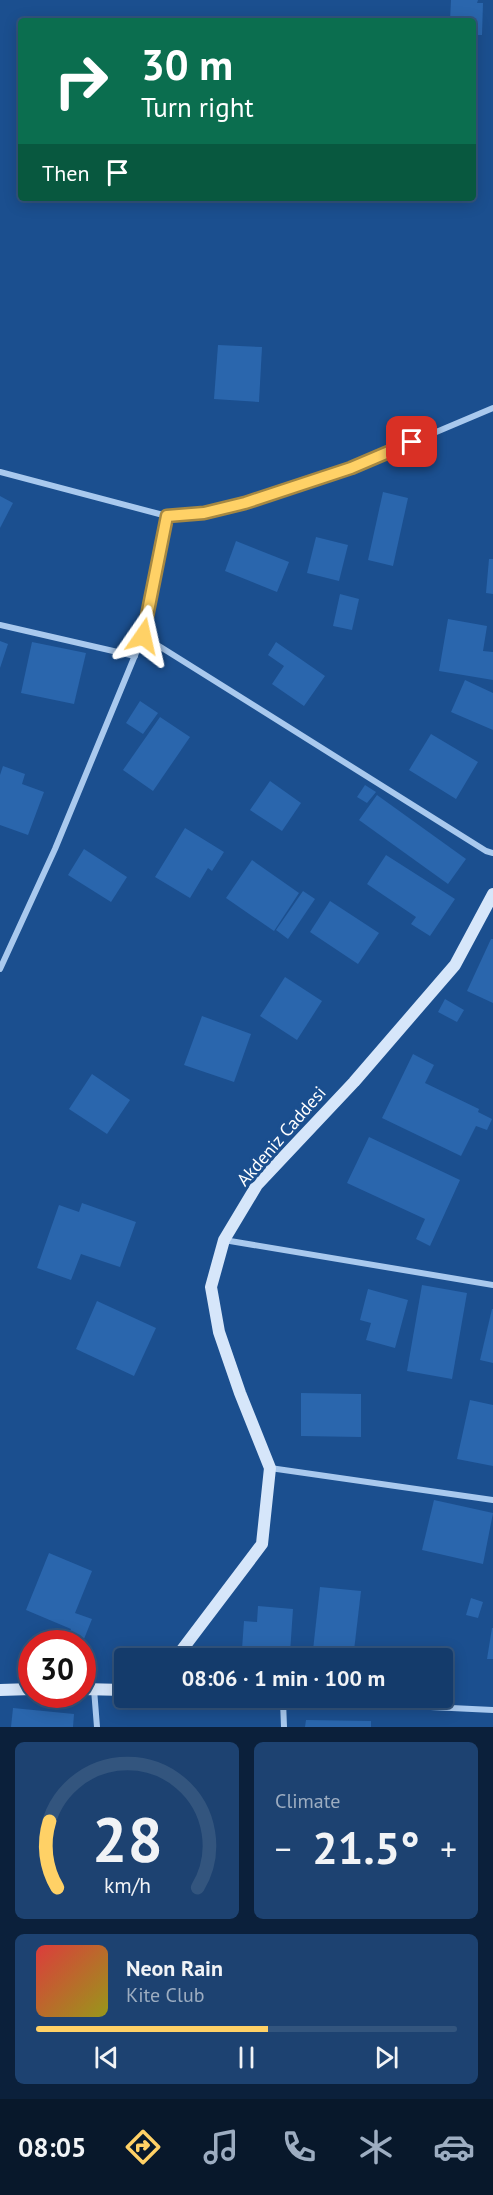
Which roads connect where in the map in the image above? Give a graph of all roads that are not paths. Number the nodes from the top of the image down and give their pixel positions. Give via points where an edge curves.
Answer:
1 (493, 408) edge
2 (0, 472) edge
3 (167, 516) junction
4 (0, 625) edge
5 (143, 636) junction
6 (135, 656) junction
7 (493, 853) edge
8 (493, 894) edge
9 (0, 969) edge
10 (224, 1240) junction
11 (493, 1285) edge
12 (270, 1468) junction
13 (493, 1500) edge
14 (183, 1648) edge
15 (18, 1689) edge
16 (96, 1689) edge
17 (0, 1690) edge
18 (114, 1690) edge
19 (92, 1708) edge
20 (283, 1708) edge
21 (446, 1708) edge
22 (493, 1710) edge
23 (97, 1727) edge
24 (284, 1727) edge

1 - 3 street via 330,475 235,506
2 - 3 street
3 - 5 street
4 - 6 street
5 - 6 street
5 - 7 street
6 - 9 street
8 - 10 street, Akdeniz Caddesi via 455,965 354,1082 257,1185
10 - 11 street
10 - 12 street, Akdeniz Caddesi via 211,1287 219,1332
12 - 13 street
12 - 14 street, Akdeniz Caddesi via 262,1544
15 - 17 street
16 - 18 street
19 - 23 street
20 - 24 street
21 - 22 street

